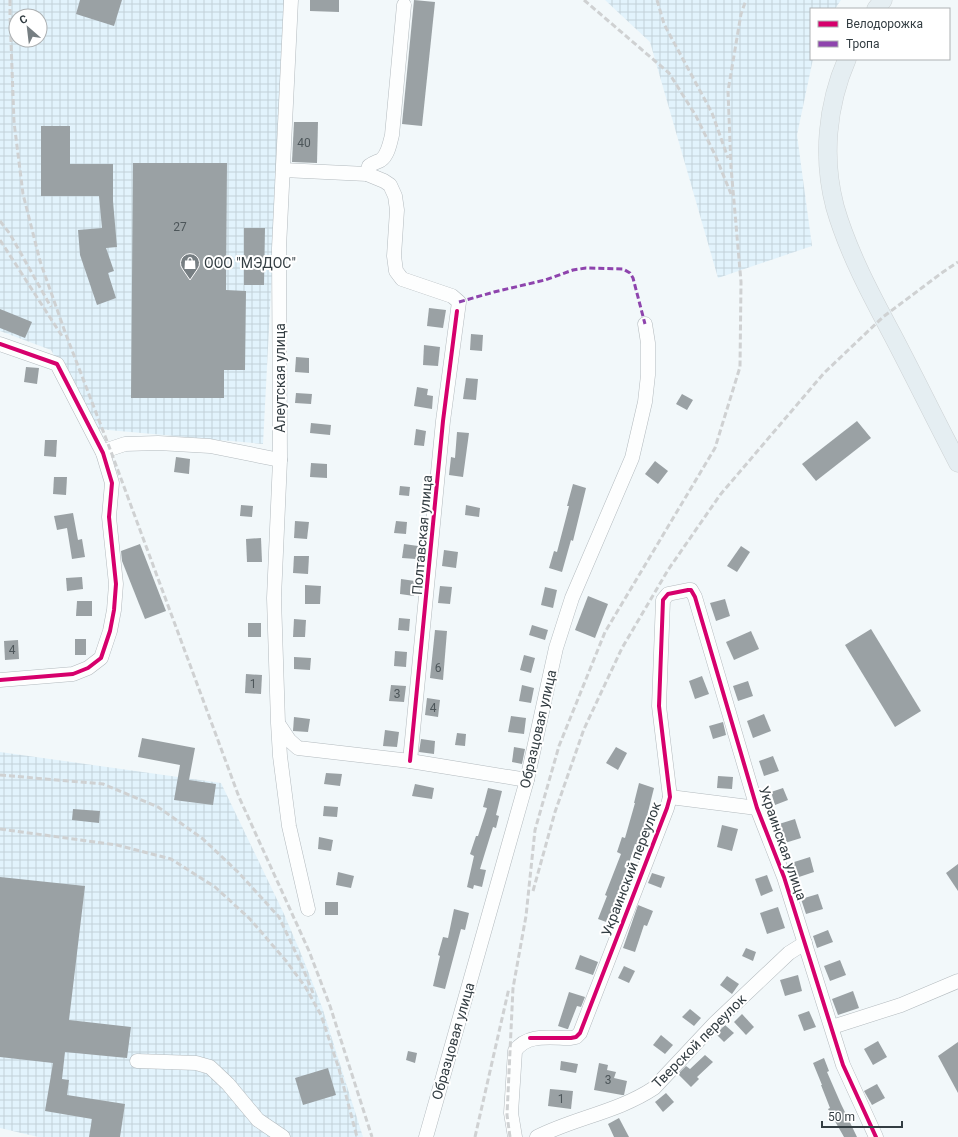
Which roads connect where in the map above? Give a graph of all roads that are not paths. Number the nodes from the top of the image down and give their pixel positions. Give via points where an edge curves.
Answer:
1 (291, 0) edge
2 (883, 0) edge
3 (404, 5) dead end
4 (877, 8) edge
5 (847, 60) edge
6 (283, 170) junction
7 (367, 174) junction
8 (645, 324) dead end
9 (0, 344) edge
10 (103, 453) junction
11 (280, 460) junction
12 (958, 463) edge
13 (695, 597) joint
14 (0, 680) edge
15 (278, 723) junction
16 (410, 761) junction
17 (527, 780) junction
18 (670, 797) junction
19 (757, 808) junction
20 (308, 909) dead end
21 (805, 943) junction
22 (958, 981) edge
23 (832, 1027) junction
24 (137, 1061) dead end
25 (283, 1137) edge
26 (426, 1137) edge
27 (515, 1137) edge
28 (537, 1137) edge
29 (876, 1137) edge

1 - 6 street, Алеутская улица
2 - 4 main road
3 - 7 street via 392,135 384,157 369,166
5 - 12 main road via 833,102 828,133 828,162 835,207 853,254 883,318
6 - 7 street
6 - 11 street, Алеутская улица via 279,248
7 - 16 street, Полтавская улица via 390,185 395,196 396,272 402,279 452,296 458,302 443,422
8 - 17 street, Образцовая улица via 648,343 646,402 632,458 570,605 556,648
9 - 10 street via 57,364
10 - 11 street via 125,444 158,442 210,446
10 - 14 street via 112,483 109,517 116,584 110,630 101,658 88,668 73,674
11 - 15 street, Алеутская улица via 274,598
13 - 18 street, Украинский переулок via 691,590 688,590 668,594 663,600 659,706
13 - 19 street, Украинская улица
15 - 16 street via 289,740 298,748
15 - 20 street, Алеутская улица via 289,826
16 - 17 street
17 - 26 street, Образцовая улица
18 - 19 street
18 - 27 street, Украинский переулок via 580,1032 571,1038 530,1038 519,1045 515,1052 511,1113
19 - 21 street, Украинская улица via 784,876
21 - 23 street, Украинская улица
21 - 28 street, Тверской переулок via 789,953 720,1018 654,1088 642,1096
22 - 23 street via 901,1005
23 - 29 street, Украинская улица via 843,1065
24 - 25 street via 196,1063 210,1066 258,1120

